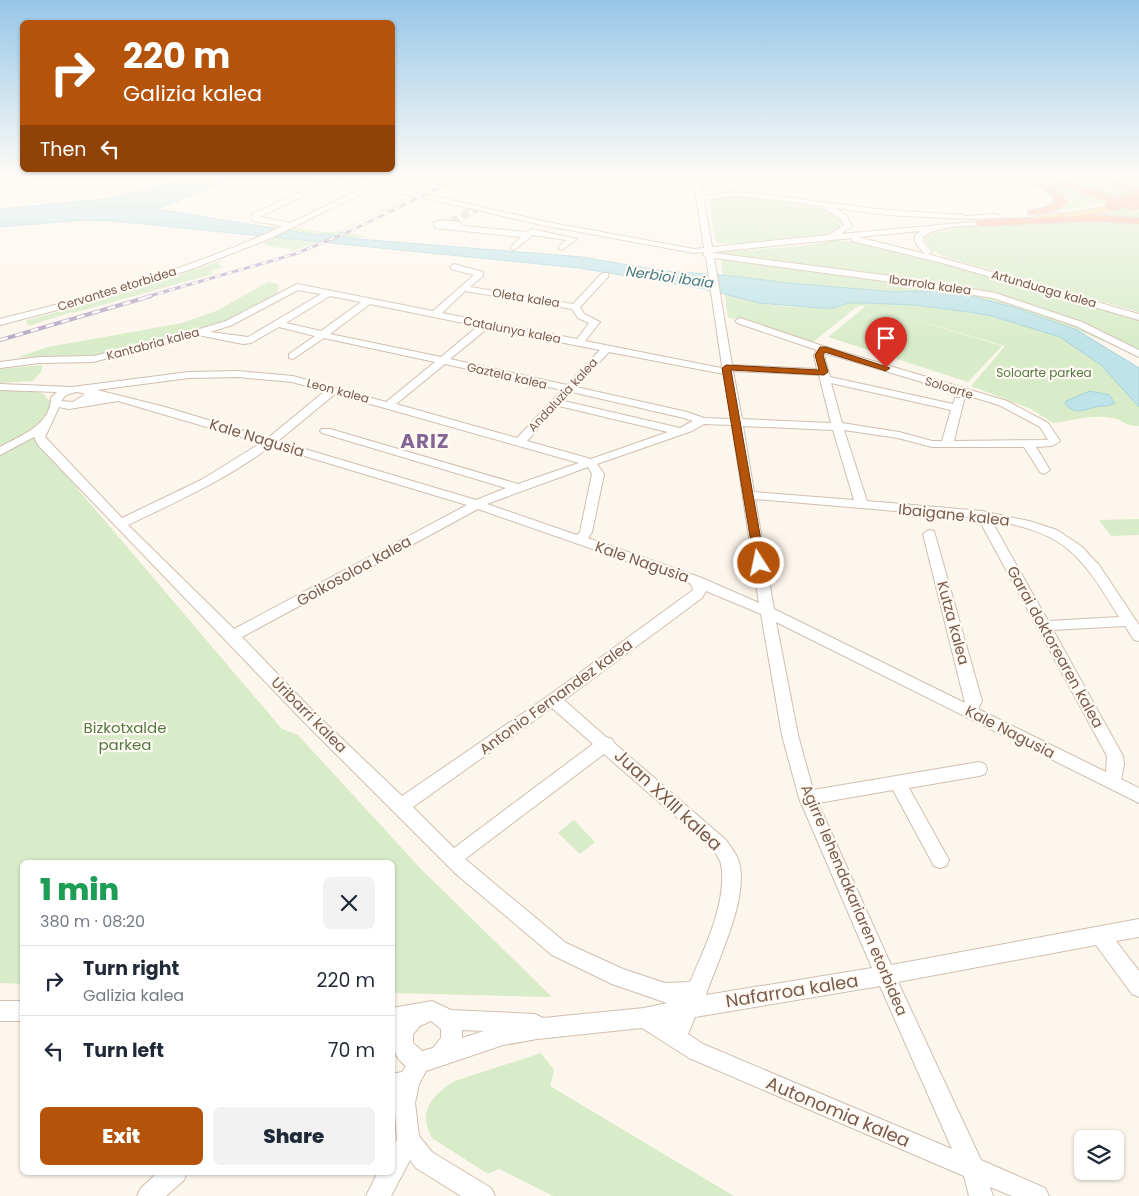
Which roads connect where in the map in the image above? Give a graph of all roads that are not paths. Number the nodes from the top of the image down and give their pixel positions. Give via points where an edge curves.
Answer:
1 (275, 233) edge
2 (515, 233) edge
3 (594, 233) edge
4 (705, 233) edge
5 (837, 233) edge
6 (864, 233) edge
7 (873, 233) edge
8 (908, 233) edge
9 (923, 233) edge
10 (529, 234) junction
11 (832, 236) junction
12 (706, 239) junction
13 (888, 246) junction
14 (738, 247) junction
15 (514, 248) dead end
16 (562, 248) dead end
17 (684, 250) junction
18 (928, 252) junction
19 (710, 256) junction
20 (949, 262) junction
21 (454, 267) dead end
22 (605, 275) dead end
23 (297, 287) joint
24 (463, 288) junction
25 (329, 293) junction
26 (369, 301) junction
27 (575, 307) junction
28 (435, 314) junction
29 (1139, 317) edge
30 (740, 321) dead end
31 (0, 322) edge
32 (278, 324) junction
33 (485, 325) junction
34 (197, 333) junction
35 (323, 335) junction
36 (579, 343) junction
37 (606, 349) junction
38 (823, 349) junction
39 (1139, 354) edge
40 (293, 356) dead end
41 (442, 361) junction
42 (0, 365) edge
43 (727, 370) junction
44 (825, 376) junction
45 (138, 382) junction
46 (30, 387) junction
47 (0, 388) edge
48 (334, 389) junction
49 (569, 389) junction
50 (80, 390) junction
51 (962, 392) junction
52 (118, 398) junction
53 (56, 400) junction
54 (557, 402) junction
55 (75, 404) junction
56 (389, 405) junction
57 (955, 408) junction
58 (702, 421) junction
59 (46, 423) junction
60 (736, 424) junction
61 (837, 426) junction
62 (326, 431) dead end
63 (679, 432) junction
64 (269, 442) junction
65 (520, 442) junction
66 (947, 444) junction
67 (1028, 444) junction
68 (1048, 444) joint
69 (0, 452) edge
70 (590, 462) junction
71 (1044, 470) dead end
72 (517, 487) junction
73 (748, 495) junction
74 (476, 504) junction
75 (862, 505) junction
76 (982, 515) junction
77 (120, 524) junction
78 (929, 534) dead end
79 (580, 540) junction
80 (696, 581) junction
81 (768, 612) junction
82 (1128, 622) junction
83 (1044, 626) junction
84 (232, 636) junction
85 (1139, 636) edge
86 (554, 700) junction
87 (969, 711) junction
88 (606, 743) junction
89 (979, 768) dead end
90 (1112, 782) junction
91 (898, 783) junction
92 (1139, 796) edge
93 (807, 798) junction
94 (402, 806) junction
95 (452, 859) junction
96 (940, 860) dead end
97 (1139, 928) edge
98 (1100, 936) junction
99 (886, 975) junction
100 (1139, 987) edge
101 (686, 1002) junction
102 (0, 1011) edge
103 (20, 1011) edge
104 (420, 1013) junction
105 (395, 1017) edge
106 (644, 1018) junction
107 (448, 1020) junction
108 (563, 1026) junction
109 (676, 1039) junction
110 (398, 1042) edge
111 (444, 1054) junction
112 (420, 1062) junction
113 (401, 1083) edge
114 (408, 1141) junction
115 (395, 1165) edge
116 (973, 1169) junction
117 (173, 1175) edge
118 (390, 1175) edge
119 (152, 1195) edge
120 (378, 1196) edge
121 (483, 1196) edge
122 (981, 1196) edge
123 (1037, 1196) edge

1 - 31 street, Cervantes etorbidea via 153,279
2 - 10 street
3 - 17 street
4 - 12 street, Agirre lehendakariaren etorbidea
5 - 11 street
6 - 11 street
7 - 13 street, Artunduaga kalea
8 - 18 street, Artunduaga kalea via 913,242
9 - 18 street via 919,241
10 - 15 street
10 - 16 street via 573,239
11 - 13 street, Artunduaga kalea
11 - 14 street
12 - 14 street via 720,246
12 - 17 street via 699,247
12 - 19 street, Agirre lehendakariaren etorbidea
13 - 20 street, Artunduaga kalea
14 - 19 street
17 - 19 street
18 - 20 street, Artunduaga kalea
19 - 39 street, Ibarrola kalea via 899,280 995,296 1079,324
19 - 43 street, Agirre lehendakariaren etorbidea
20 - 29 street, Artunduaga kalea
21 - 24 street via 480,274
22 - 27 street
23 - 25 street, Catalunya kalea
23 - 34 street, Kantabria kalea via 239,318
24 - 27 street, Oleta kalea
24 - 28 street
25 - 26 street, Catalunya kalea
25 - 32 street
26 - 28 street, Catalunya kalea
26 - 35 street
27 - 36 street, Oleta kalea via 581,316 595,322
28 - 33 street, Catalunya kalea
30 - 38 street, Soloarte
32 - 34 street via 252,340 243,341
32 - 35 street, Gaztela kalea
33 - 36 street, Catalunya kalea
33 - 41 street
34 - 42 street, Kantabria kalea via 107,357
35 - 40 street
35 - 41 street, Gaztela kalea
36 - 37 street, Catalunya kalea
37 - 43 street, Catalunya kalea
37 - 49 street, Andaluzia kalea
38 - 44 street via 819,355
38 - 51 street, Soloarte
41 - 49 street, Gaztela kalea
41 - 56 street
43 - 44 street, Catalunya kalea
43 - 60 street, Agirre lehendakariaren etorbidea
44 - 57 street, Catalunya kalea
44 - 61 street
45 - 48 street, Leon kalea via 189,374 238,374 292,379
45 - 50 street, Leon kalea
45 - 52 street
46 - 47 street
46 - 50 street
46 - 53 street, Kale Nagusia
48 - 56 street, Leon kalea
48 - 64 street
49 - 54 street, Andaluzia kalea
49 - 58 street, Gaztela kalea
50 - 52 street, Kale Nagusia
50 - 53 street via 62,393
50 - 55 street via 90,393 87,399
51 - 57 street
51 - 68 street, Soloarte via 1003,403 1044,424 1054,441
52 - 55 street, Kale Nagusia
52 - 64 street, Kale Nagusia
53 - 55 street, Kale Nagusia via 62,405
53 - 59 street
54 - 63 street
54 - 65 street, Andaluzia kalea
55 - 59 street
56 - 65 street, Leon kalea
57 - 66 street
58 - 60 street, Gaztela kalea
58 - 63 street, Goikosoloa kalea
59 - 69 street
59 - 77 street, Uribarri kalea via 39,437 42,443
60 - 61 street, Gaztela kalea
60 - 73 street, Agirre lehendakariaren etorbidea
61 - 66 street, Gaztela kalea
61 - 75 street
62 - 72 street
63 - 70 street, Goikosoloa kalea
64 - 74 street, Kale Nagusia
64 - 77 street via 196,489
65 - 70 street, Leon kalea
66 - 67 street, Gaztela kalea
67 - 68 street, Gaztela kalea
67 - 71 street
70 - 72 street, Goikosoloa kalea
70 - 79 street via 598,474 586,532
72 - 74 street, Goikosoloa kalea
73 - 75 street, Ibaigane kalea
73 - 81 street, Agirre lehendakariaren etorbidea
74 - 79 street, Kale Nagusia
74 - 84 street, Goikosoloa kalea
75 - 76 street, Ibaigane kalea
76 - 82 street, Ibaigane kalea via 1029,525 1062,538 1086,557
76 - 83 street, Garai doktorearen kalea
77 - 84 street, Uribarri kalea
78 - 87 street, Kutza kalea via 974,701
79 - 80 street, Kale Nagusia
80 - 81 street, Kale Nagusia
80 - 86 street, Antonio Fernandez kalea via 700,590 697,595
81 - 87 street, Kale Nagusia
81 - 93 street, Agirre lehendakariaren etorbidea via 790,735
82 - 83 street
82 - 85 street, Ibaigane kalea
83 - 90 street, Garai doktorearen kalea via 1115,756
84 - 94 street, Uribarri kalea via 309,717
86 - 88 street, Juan XXIII kalea
86 - 94 street, Antonio Fernandez kalea
87 - 90 street, Kale Nagusia
88 - 95 street
88 - 101 street, Juan XXIII kalea via 720,845 730,861 731,889 720,929
89 - 91 street
90 - 92 street, Kale Nagusia
91 - 93 street
91 - 96 street
93 - 99 street, Agirre lehendakariaren etorbidea
94 - 95 street, Uribarri kalea
95 - 101 street, Uribarri kalea via 559,949 619,978
97 - 98 street, Nafarroa kalea
98 - 99 street, Nafarroa kalea
98 - 100 street
99 - 101 street, Nafarroa kalea
99 - 116 street, Agirre lehendakariaren etorbidea
101 - 106 street, Nafarroa kalea
101 - 109 street, Juan XXIII kalea
102 - 103 street
104 - 105 street
104 - 107 street via 432,1011
104 - 110 street via 410,1020 402,1041
106 - 108 street, Nafarroa kalea
106 - 109 street, Autonomia kalea
107 - 108 street, Nafarroa kalea
107 - 111 street via 452,1039
108 - 111 street, Nafarroa kalea via 503,1035
109 - 116 street, Autonomia kalea via 696,1051
110 - 112 street via 412,1059
111 - 112 street via 437,1059
112 - 113 street
113 - 114 street
114 - 115 street
114 - 121 street via 424,1160
116 - 122 street, Agirre lehendakariaren etorbidea
116 - 123 street, Autonomia kalea
117 - 119 street
118 - 120 street

